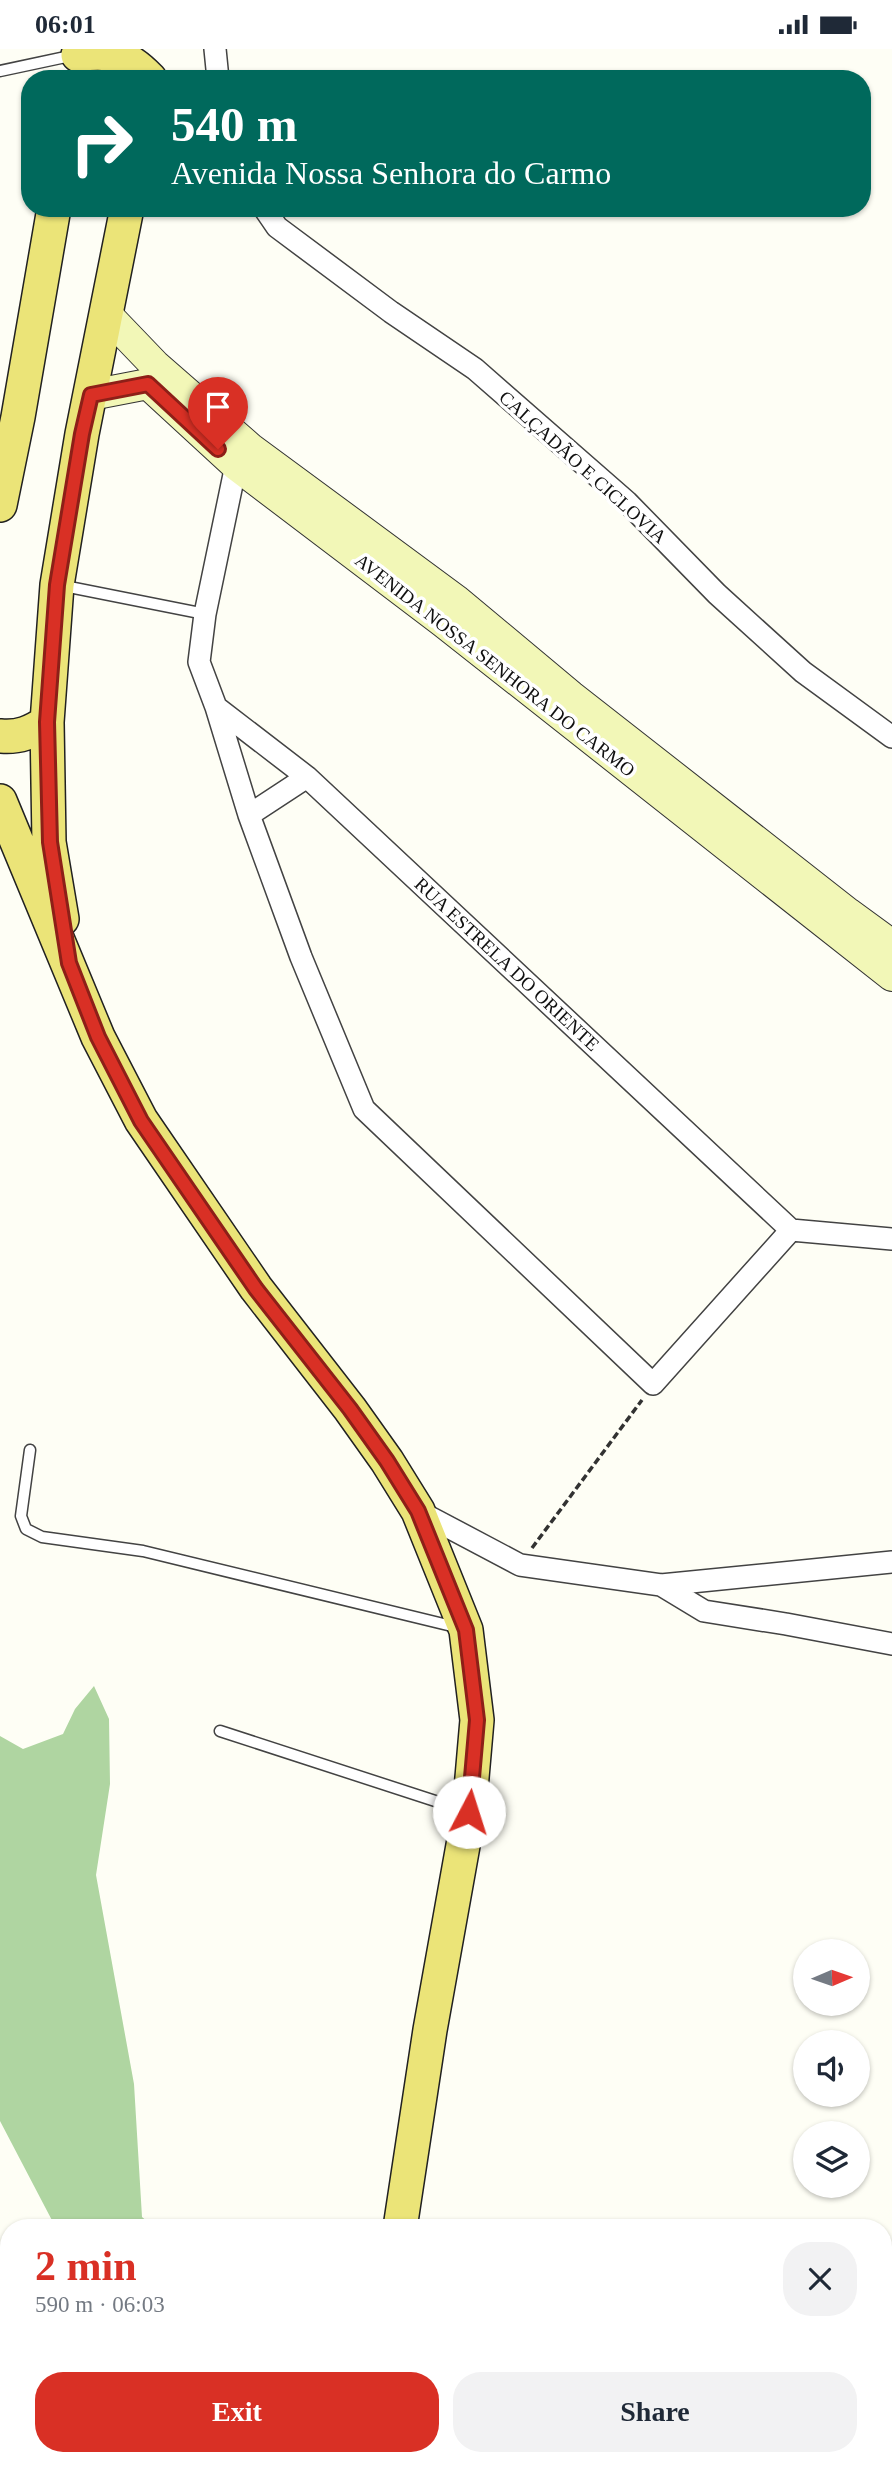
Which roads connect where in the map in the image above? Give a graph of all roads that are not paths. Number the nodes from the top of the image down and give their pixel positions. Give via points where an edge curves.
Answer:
1 (153, 49) edge
2 (215, 49) edge
3 (77, 61) edge
4 (141, 70) edge
5 (152, 70) edge
6 (217, 70) edge
7 (0, 71) edge
8 (52, 217) edge
9 (125, 217) edge
10 (270, 217) edge
11 (107, 315) junction
12 (91, 395) junction
13 (243, 457) junction
14 (0, 505) edge
15 (57, 585) junction
16 (205, 614) junction
17 (216, 707) junction
18 (47, 722) junction
19 (0, 736) edge
20 (892, 737) edge
21 (307, 777) junction
22 (0, 801) edge
23 (249, 815) junction
24 (843, 923) junction
25 (892, 945) edge
26 (69, 963) junction
27 (892, 977) edge
28 (791, 1230) junction
29 (892, 1239) edge
30 (30, 1450) dead end
31 (418, 1511) junction
32 (892, 1562) edge
33 (661, 1585) junction
34 (466, 1630) junction
35 (892, 1644) edge
36 (220, 1731) dead end
37 (469, 1812) junction
38 (401, 2219) edge

1 - 5 main road
2 - 6 street
3 - 4 main road via 98,52 118,55
3 - 7 lane
8 - 14 main road
9 - 11 main road
10 - 20 street, CALÇADÃO E CICLOVIA via 277,227 391,312 475,369 627,502 716,594 803,672
11 - 12 main road
11 - 13 street, AVENIDA NOSSA SENHORA DO CARMO
12 - 13 street, AVENIDA NOSSA SENHORA DO CARMO via 148,384
12 - 15 main road
13 - 16 street
13 - 24 street, AVENIDA NOSSA SENHORA DO CARMO via 449,611
15 - 16 lane
15 - 18 main road
16 - 17 street via 199,662
17 - 21 street, RUA ESTRELA DO ORIENTE
17 - 23 street
18 - 19 main road via 31,733
18 - 26 main road via 50,842
21 - 23 street
21 - 28 street, RUA ESTRELA DO ORIENTE
22 - 26 main road
23 - 28 street via 364,1109 653,1384
24 - 25 street, AVENIDA NOSSA SENHORA DO CARMO
24 - 27 street, AVENIDA NOSSA SENHORA DO CARMO
26 - 31 main road via 98,1037 141,1121 256,1289 380,1450
28 - 29 street
30 - 34 lane via 22,1516 26,1529 42,1537 144,1551
31 - 33 street via 520,1565
31 - 34 main road
32 - 33 street
33 - 35 street via 704,1611
34 - 37 main road via 477,1720
36 - 37 lane
37 - 38 main road

